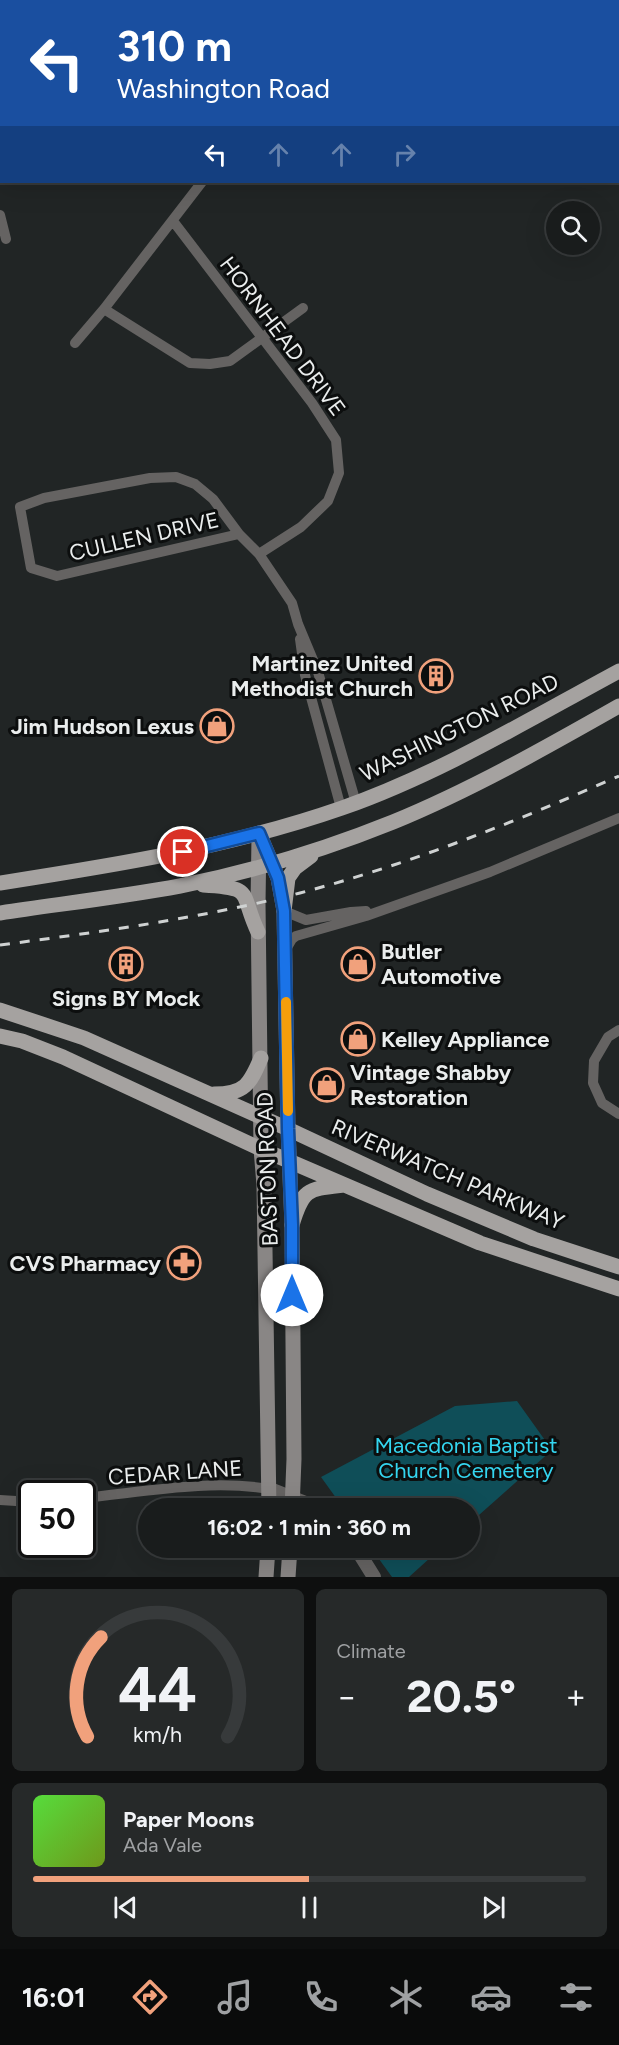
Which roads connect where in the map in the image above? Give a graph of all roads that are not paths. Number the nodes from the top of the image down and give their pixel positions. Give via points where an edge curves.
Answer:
1 (201, 183) edge
2 (0, 215) edge
3 (172, 221) junction
4 (6, 239) dead end
5 (303, 308) dead end
6 (104, 309) junction
7 (262, 337) junction
8 (75, 343) dead end
9 (239, 534) junction
10 (259, 554) junction
11 (298, 624) junction
12 (619, 671) edge
13 (619, 706) edge
14 (349, 805) junction
15 (619, 818) edge
16 (259, 833) junction
17 (321, 848) junction
18 (265, 864) junction
19 (0, 883) edge
20 (189, 884) junction
21 (381, 909) junction
22 (284, 911) junction
23 (0, 913) edge
24 (258, 933) junction
25 (285, 951) junction
26 (0, 1010) edge
27 (619, 1030) edge
28 (65, 1031) junction
29 (0, 1036) edge
30 (55, 1054) junction
31 (261, 1058) junction
32 (207, 1094) junction
33 (619, 1114) edge
34 (262, 1117) junction
35 (288, 1129) junction
36 (261, 1149) junction
37 (289, 1161) junction
38 (346, 1184) junction
39 (292, 1225) junction
40 (619, 1267) edge
41 (619, 1289) edge
42 (270, 1488) junction
43 (96, 1497) edge
44 (270, 1498) edge
45 (285, 1498) edge
46 (292, 1498) edge
47 (0, 1500) edge
48 (18, 1501) edge
49 (267, 1558) edge
50 (289, 1558) edge
51 (362, 1558) edge
52 (266, 1577) edge
53 (288, 1577) edge
54 (374, 1577) edge

1 - 3 street
2 - 4 street
3 - 6 street
3 - 7 street, HORNHEAD DRIVE
5 - 7 street
6 - 7 street via 190,363 230,361
6 - 8 street
7 - 10 street, HORNHEAD DRIVE via 336,440 339,472 328,501 301,527
9 - 9 street, CULLEN DRIVE via 213,500 195,484 176,477 150,478 44,498 20,507 31,568 57,576
9 - 10 street
10 - 11 street via 292,603
11 - 14 street via 318,672
11 - 14 street via 305,675
12 - 14 main road, WASHINGTON ROAD via 462,756
13 - 17 main road via 478,784 393,822
14 - 16 main road, WASHINGTON ROAD
15 - 21 street via 490,872
16 - 18 main road, BASTON ROAD
16 - 19 main road, WASHINGTON ROAD via 164,856
17 - 18 main road
17 - 22 main road via 291,873
18 - 20 main road
18 - 22 main road, BASTON ROAD via 278,878
18 - 24 main road
20 - 23 main road
20 - 24 main road via 237,889 246,898
21 - 22 street via 306,920
21 - 25 street via 296,936
22 - 25 main road, BASTON ROAD
24 - 31 main road
25 - 35 main road, BASTON ROAD
26 - 28 main road, RIVERWATCH PARKWAY
27 - 33 street via 608,1037 594,1061 593,1083 602,1103
28 - 30 main road
28 - 32 main road, RIVERWATCH PARKWAY
29 - 30 main road, RIVERWATCH PARKWAY
30 - 36 main road, RIVERWATCH PARKWAY
31 - 32 main road via 252,1079 239,1091
31 - 34 main road
32 - 34 main road, RIVERWATCH PARKWAY
34 - 35 main road, RIVERWATCH PARKWAY
34 - 36 main road
35 - 37 main road, BASTON ROAD
35 - 40 main road, RIVERWATCH PARKWAY via 534,1239
36 - 37 main road, RIVERWATCH PARKWAY
36 - 42 main road
37 - 38 main road, RIVERWATCH PARKWAY
37 - 39 main road, BASTON ROAD
38 - 39 main road via 314,1188 303,1197
38 - 41 main road, RIVERWATCH PARKWAY via 480,1243
39 - 46 main road, BASTON ROAD
42 - 43 street, CEDAR LANE via 195,1487
42 - 44 main road
42 - 45 street
47 - 48 street
49 - 52 main road
50 - 53 main road
51 - 54 street

